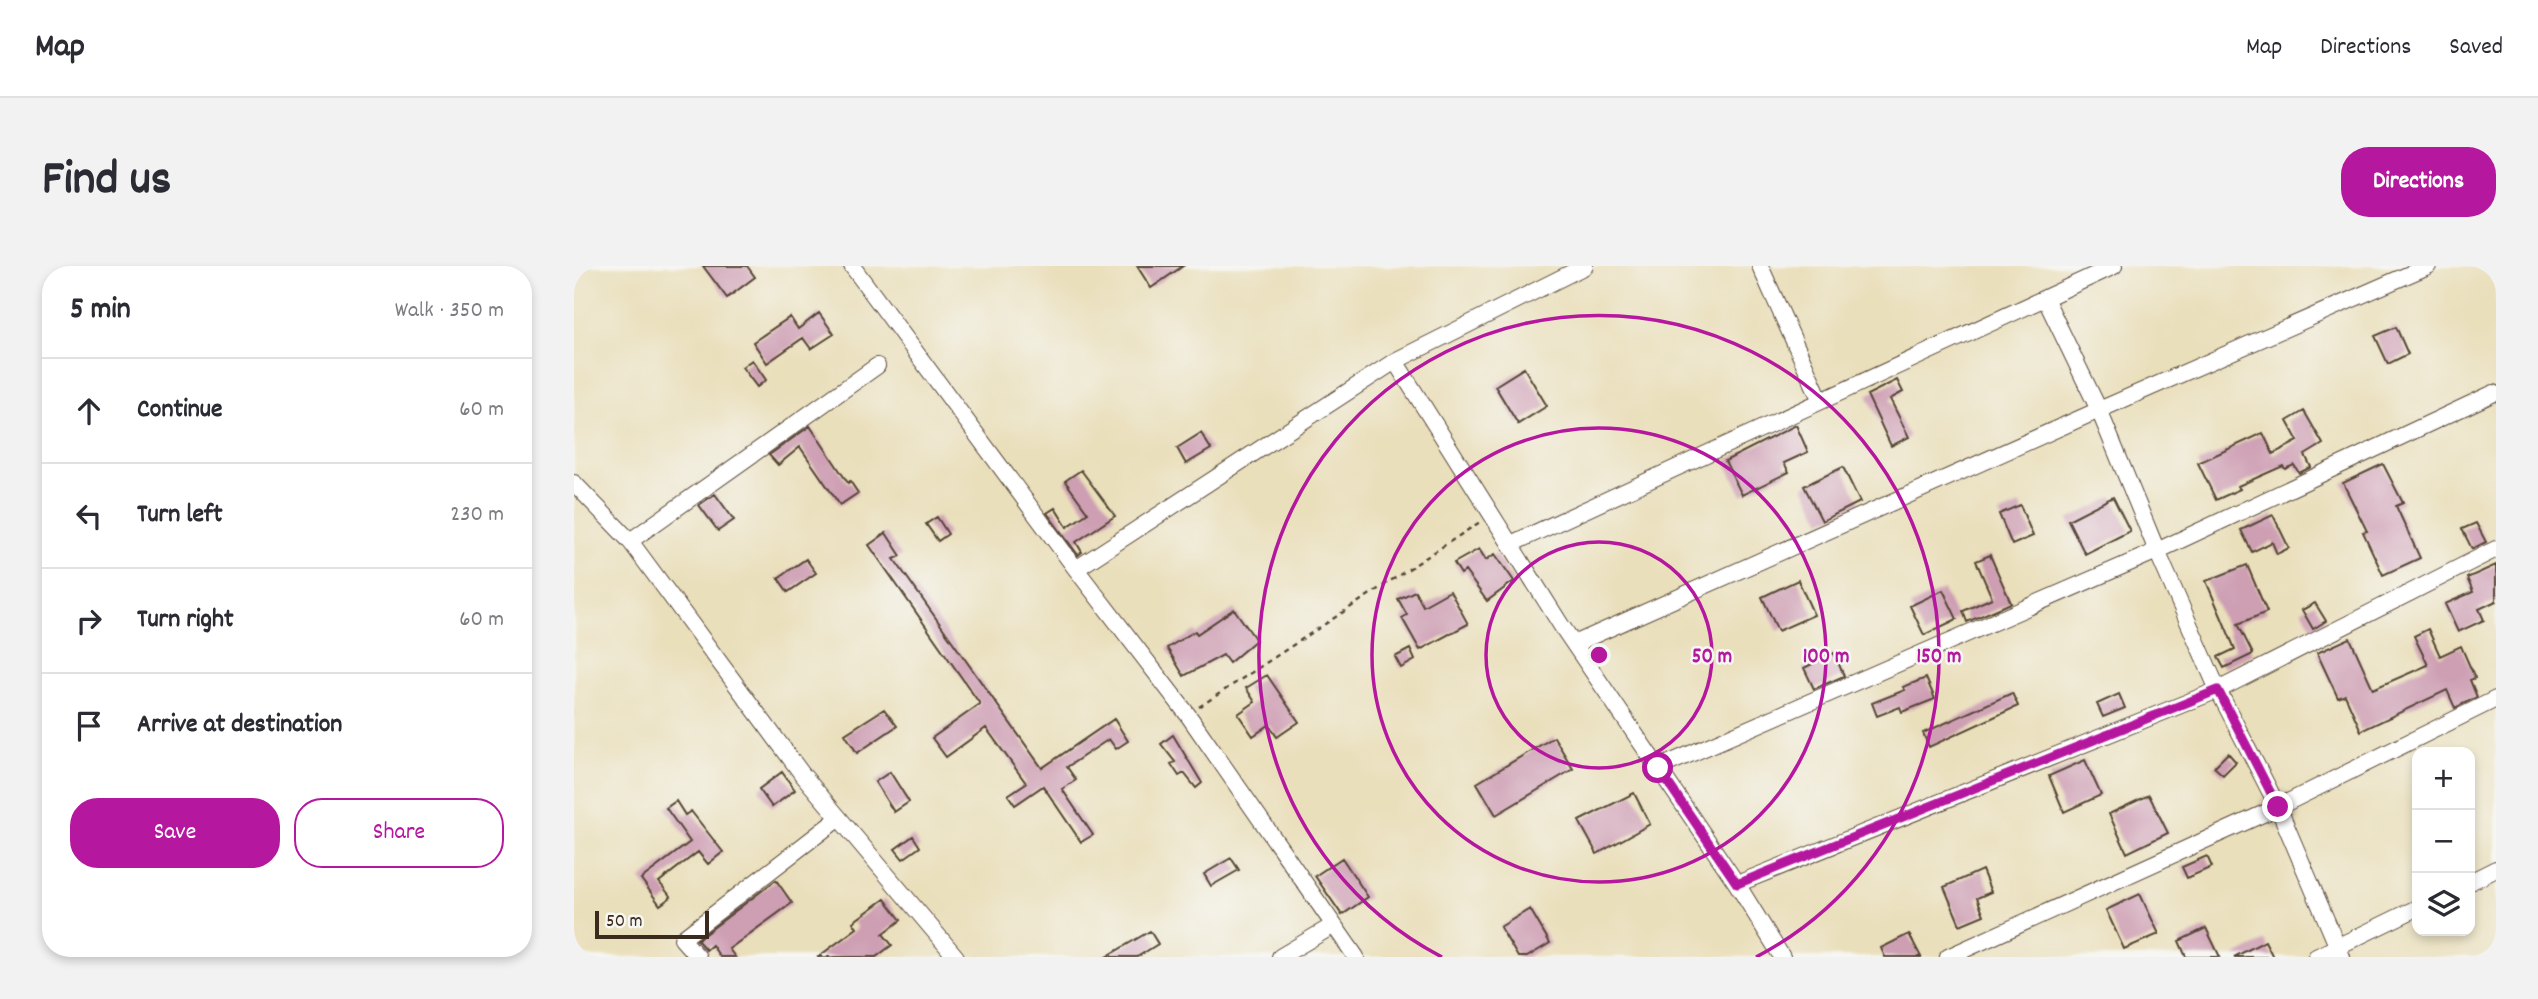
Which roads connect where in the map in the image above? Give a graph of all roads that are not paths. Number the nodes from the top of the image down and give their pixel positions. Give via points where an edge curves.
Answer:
1 (852, 266) edge
2 (1585, 266) edge
3 (1760, 266) edge
4 (2113, 266) edge
5 (2428, 266) edge
6 (2045, 298) junction
7 (1395, 361) junction
8 (877, 366) dead end
9 (2494, 393) dead end
10 (1821, 401) junction
11 (2099, 410) junction
12 (574, 483) edge
13 (630, 541) junction
14 (1511, 544) junction
15 (2496, 549) edge
16 (2157, 551) junction
17 (1076, 569) junction
18 (1574, 644) junction
19 (2218, 690) junction
20 (2496, 699) edge
21 (1658, 768) junction
22 (2278, 807) junction
23 (839, 818) junction
24 (2496, 870) edge
25 (2475, 880) edge
26 (1737, 884) junction
27 (2412, 911) edge
28 (1334, 925) junction
29 (2339, 952) edge
30 (698, 957) edge
31 (956, 957) edge
32 (1280, 957) edge
33 (1356, 957) edge
34 (1782, 957) edge
35 (1948, 957) edge
36 (2316, 957) edge

1 - 17 street
2 - 7 street
3 - 10 street
4 - 6 street
5 - 11 street
6 - 10 street
6 - 11 street
7 - 14 street
7 - 17 street
8 - 13 street
9 - 16 street
10 - 14 street
11 - 16 street
11 - 18 street
12 - 13 street
13 - 23 street
14 - 18 street
15 - 19 street
16 - 19 street
16 - 21 street
17 - 28 street via 1188,715
18 - 21 street
19 - 22 street
19 - 26 street
20 - 22 street
21 - 26 street
22 - 29 street
22 - 35 street
23 - 30 street via 682,939
23 - 31 street
24 - 25 street
26 - 34 street
27 - 29 street
28 - 32 street
28 - 33 street
29 - 36 street

